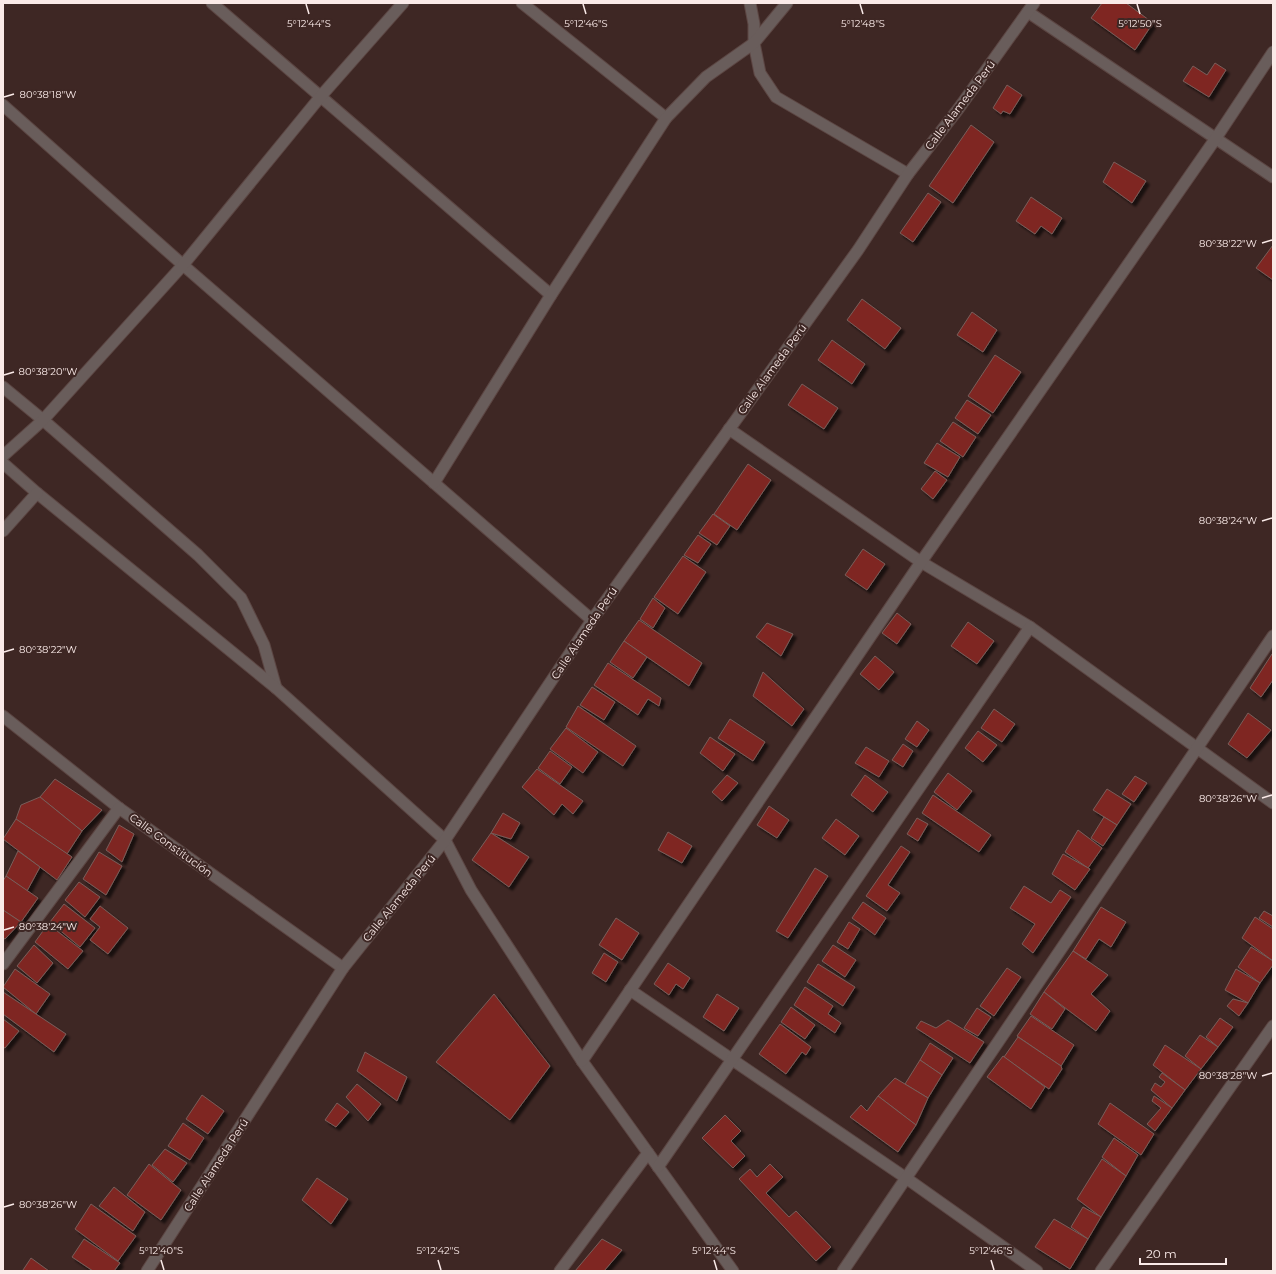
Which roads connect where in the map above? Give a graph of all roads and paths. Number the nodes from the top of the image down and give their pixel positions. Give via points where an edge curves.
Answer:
1 (212, 3) edge
2 (403, 3) edge
3 (522, 3) edge
4 (750, 3) edge
5 (787, 3) edge
6 (1031, 8) edge
7 (754, 43) junction
8 (1273, 52) edge
9 (321, 96) junction
10 (3, 105) edge
11 (666, 118) junction
12 (1216, 138) junction
13 (908, 174) junction
14 (1273, 177) edge
15 (183, 265) junction
16 (551, 295) junction
17 (3, 387) edge
18 (43, 420) junction
19 (729, 429) junction
20 (3, 456) edge
21 (3, 463) edge
22 (434, 483) junction
23 (36, 494) junction
24 (3, 531) edge
25 (921, 562) junction
26 (592, 620) junction
27 (1030, 627) junction
28 (1273, 636) edge
29 (276, 688) junction
30 (3, 716) edge
31 (1198, 748) junction
32 (1273, 803) edge
33 (119, 808) junction
34 (445, 840) junction
35 (3, 964) edge
36 (343, 968) junction
37 (630, 990) junction
38 (1273, 1026) edge
39 (732, 1060) junction
40 (582, 1061) junction
41 (648, 1152) junction
42 (658, 1167) junction
43 (906, 1178) junction
44 (147, 1271) edge
45 (560, 1271) edge
46 (733, 1271) edge
47 (843, 1271) edge
48 (1037, 1271) edge
49 (1101, 1271) edge

1 - 9 street
2 - 9 street
3 - 11 street
4 - 7 street
5 - 7 street
6 - 12 street
6 - 13 street, Calle Alameda Perú
7 - 11 street via 706,77
7 - 13 street via 760,73 776,97
8 - 12 street
9 - 15 street
9 - 16 street
10 - 15 street
11 - 16 street
12 - 14 street
12 - 25 street
13 - 19 street, Calle Alameda Perú via 858,250
15 - 18 street
15 - 22 street
16 - 22 street
17 - 18 street
18 - 20 street
18 - 29 street via 198,556 241,598 264,645
19 - 25 street
19 - 26 street, Calle Alameda Perú
21 - 23 street
22 - 26 street
23 - 24 street
23 - 29 street
25 - 27 street
25 - 37 street
26 - 34 street, Calle Alameda Perú
27 - 31 street
27 - 39 street
28 - 31 street
29 - 34 street
30 - 33 street, Calle Constitución
31 - 32 street
31 - 43 street
33 - 35 street
33 - 36 street, Calle Constitución
34 - 36 street, Calle Alameda Perú
34 - 40 street via 471,890
36 - 44 street, Calle Alameda Perú
37 - 39 street
37 - 40 street
38 - 49 street
39 - 42 street
39 - 43 street
40 - 41 street
41 - 42 street
41 - 45 street
42 - 46 street
43 - 47 street
43 - 48 street

